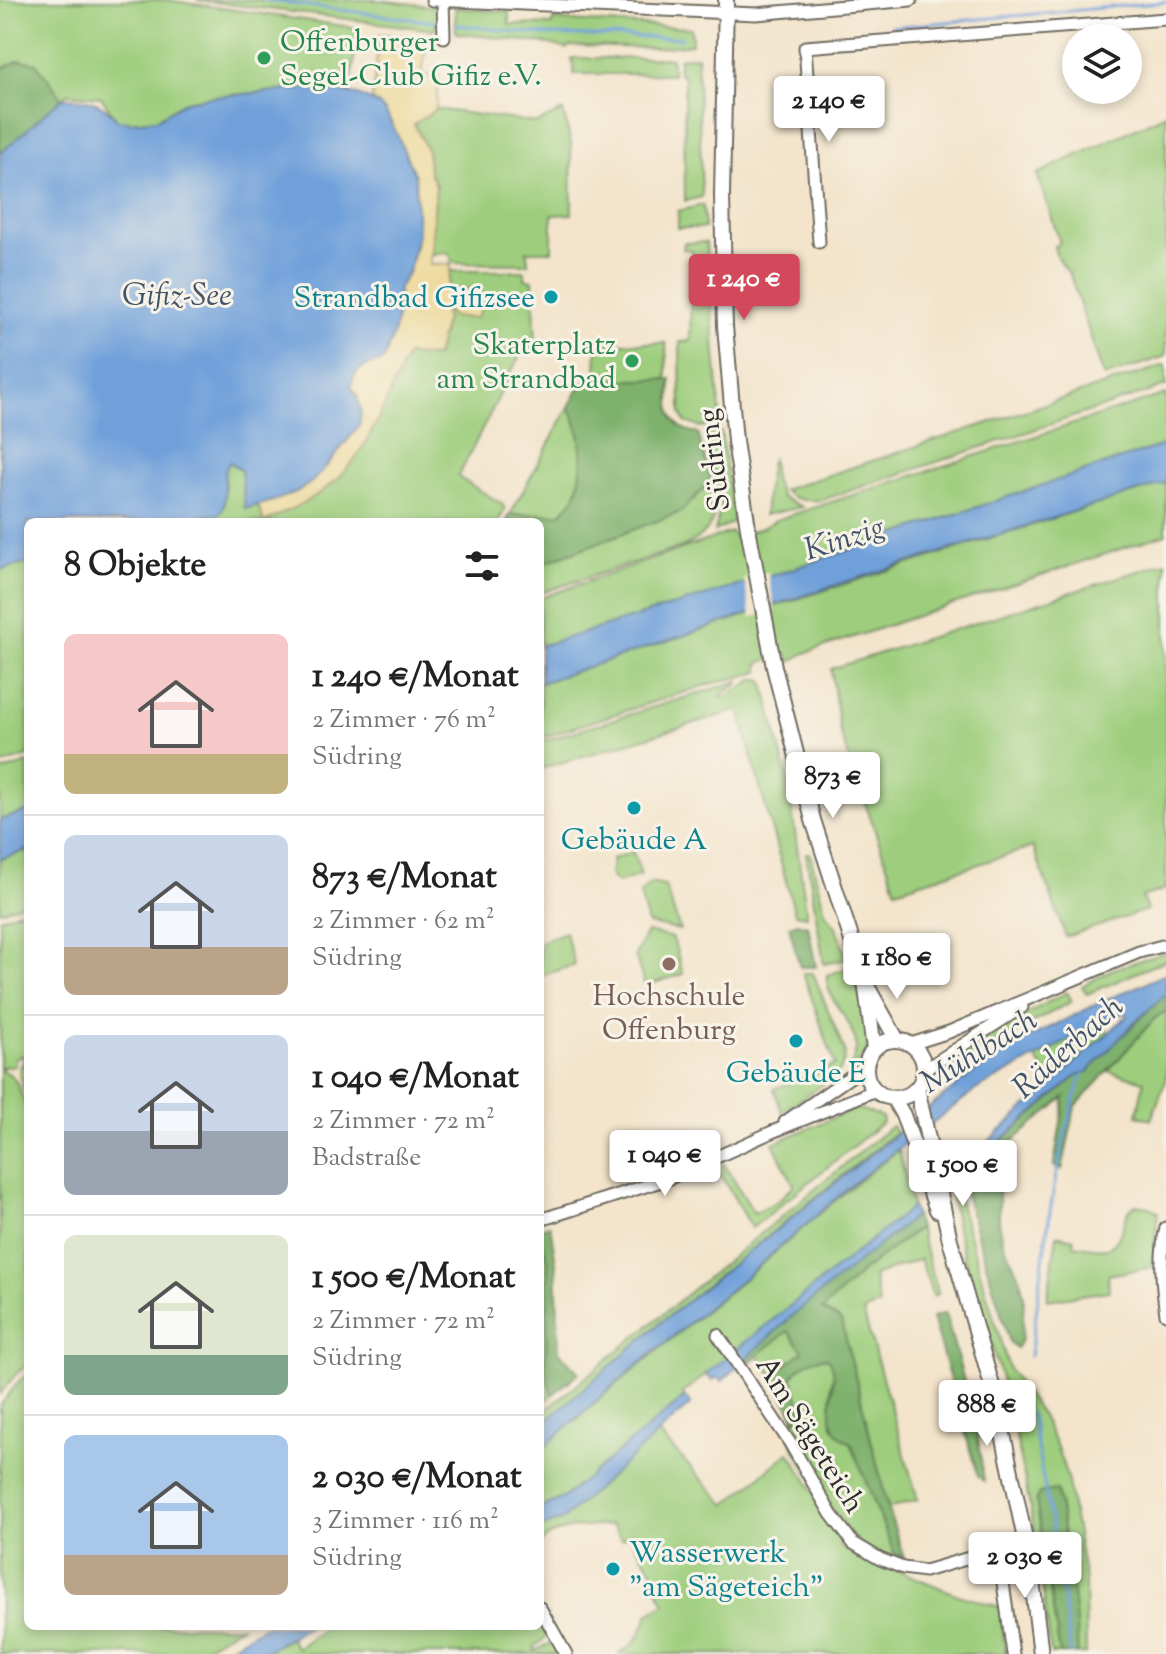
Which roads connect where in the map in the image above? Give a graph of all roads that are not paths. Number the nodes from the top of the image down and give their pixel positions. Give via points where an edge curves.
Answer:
1 (911, 0) edge
2 (439, 1) edge
3 (726, 7) edge
4 (1166, 19) edge
5 (444, 37) dead end
6 (819, 242) dead end
7 (1166, 945) edge
8 (865, 981) junction
9 (1043, 994) junction
10 (904, 1042) junction
11 (874, 1049) junction
12 (867, 1065) junction
13 (924, 1070) junction
14 (876, 1090) junction
15 (919, 1095) junction
16 (893, 1098) junction
17 (772, 1132) junction
18 (544, 1219) edge
19 (1166, 1228) edge
20 (950, 1240) junction
21 (1166, 1314) edge
22 (718, 1335) dead end
23 (544, 1615) edge
24 (566, 1654) edge
25 (1013, 1654) edge
26 (1041, 1654) edge

1 - 3 street via 811,11
2 - 3 street
2 - 5 street
3 - 8 street, Südring via 722,232 735,441 774,667 813,820
4 - 6 street via 805,47
7 - 9 street
8 - 10 street, Südring
8 - 11 street, Südring
9 - 10 street
9 - 13 street
10 - 11 street via 885,1042
10 - 13 street, Südring via 923,1060
11 - 12 street
12 - 14 street
12 - 17 street
13 - 15 street
14 - 16 street
14 - 17 street
15 - 16 street
15 - 20 street
16 - 20 street
17 - 18 street via 670,1178
19 - 21 street
20 - 26 street via 995,1396 1030,1563
22 - 25 street, Am Sägeteich via 853,1543 891,1564 925,1571 993,1551 999,1554
23 - 24 street

